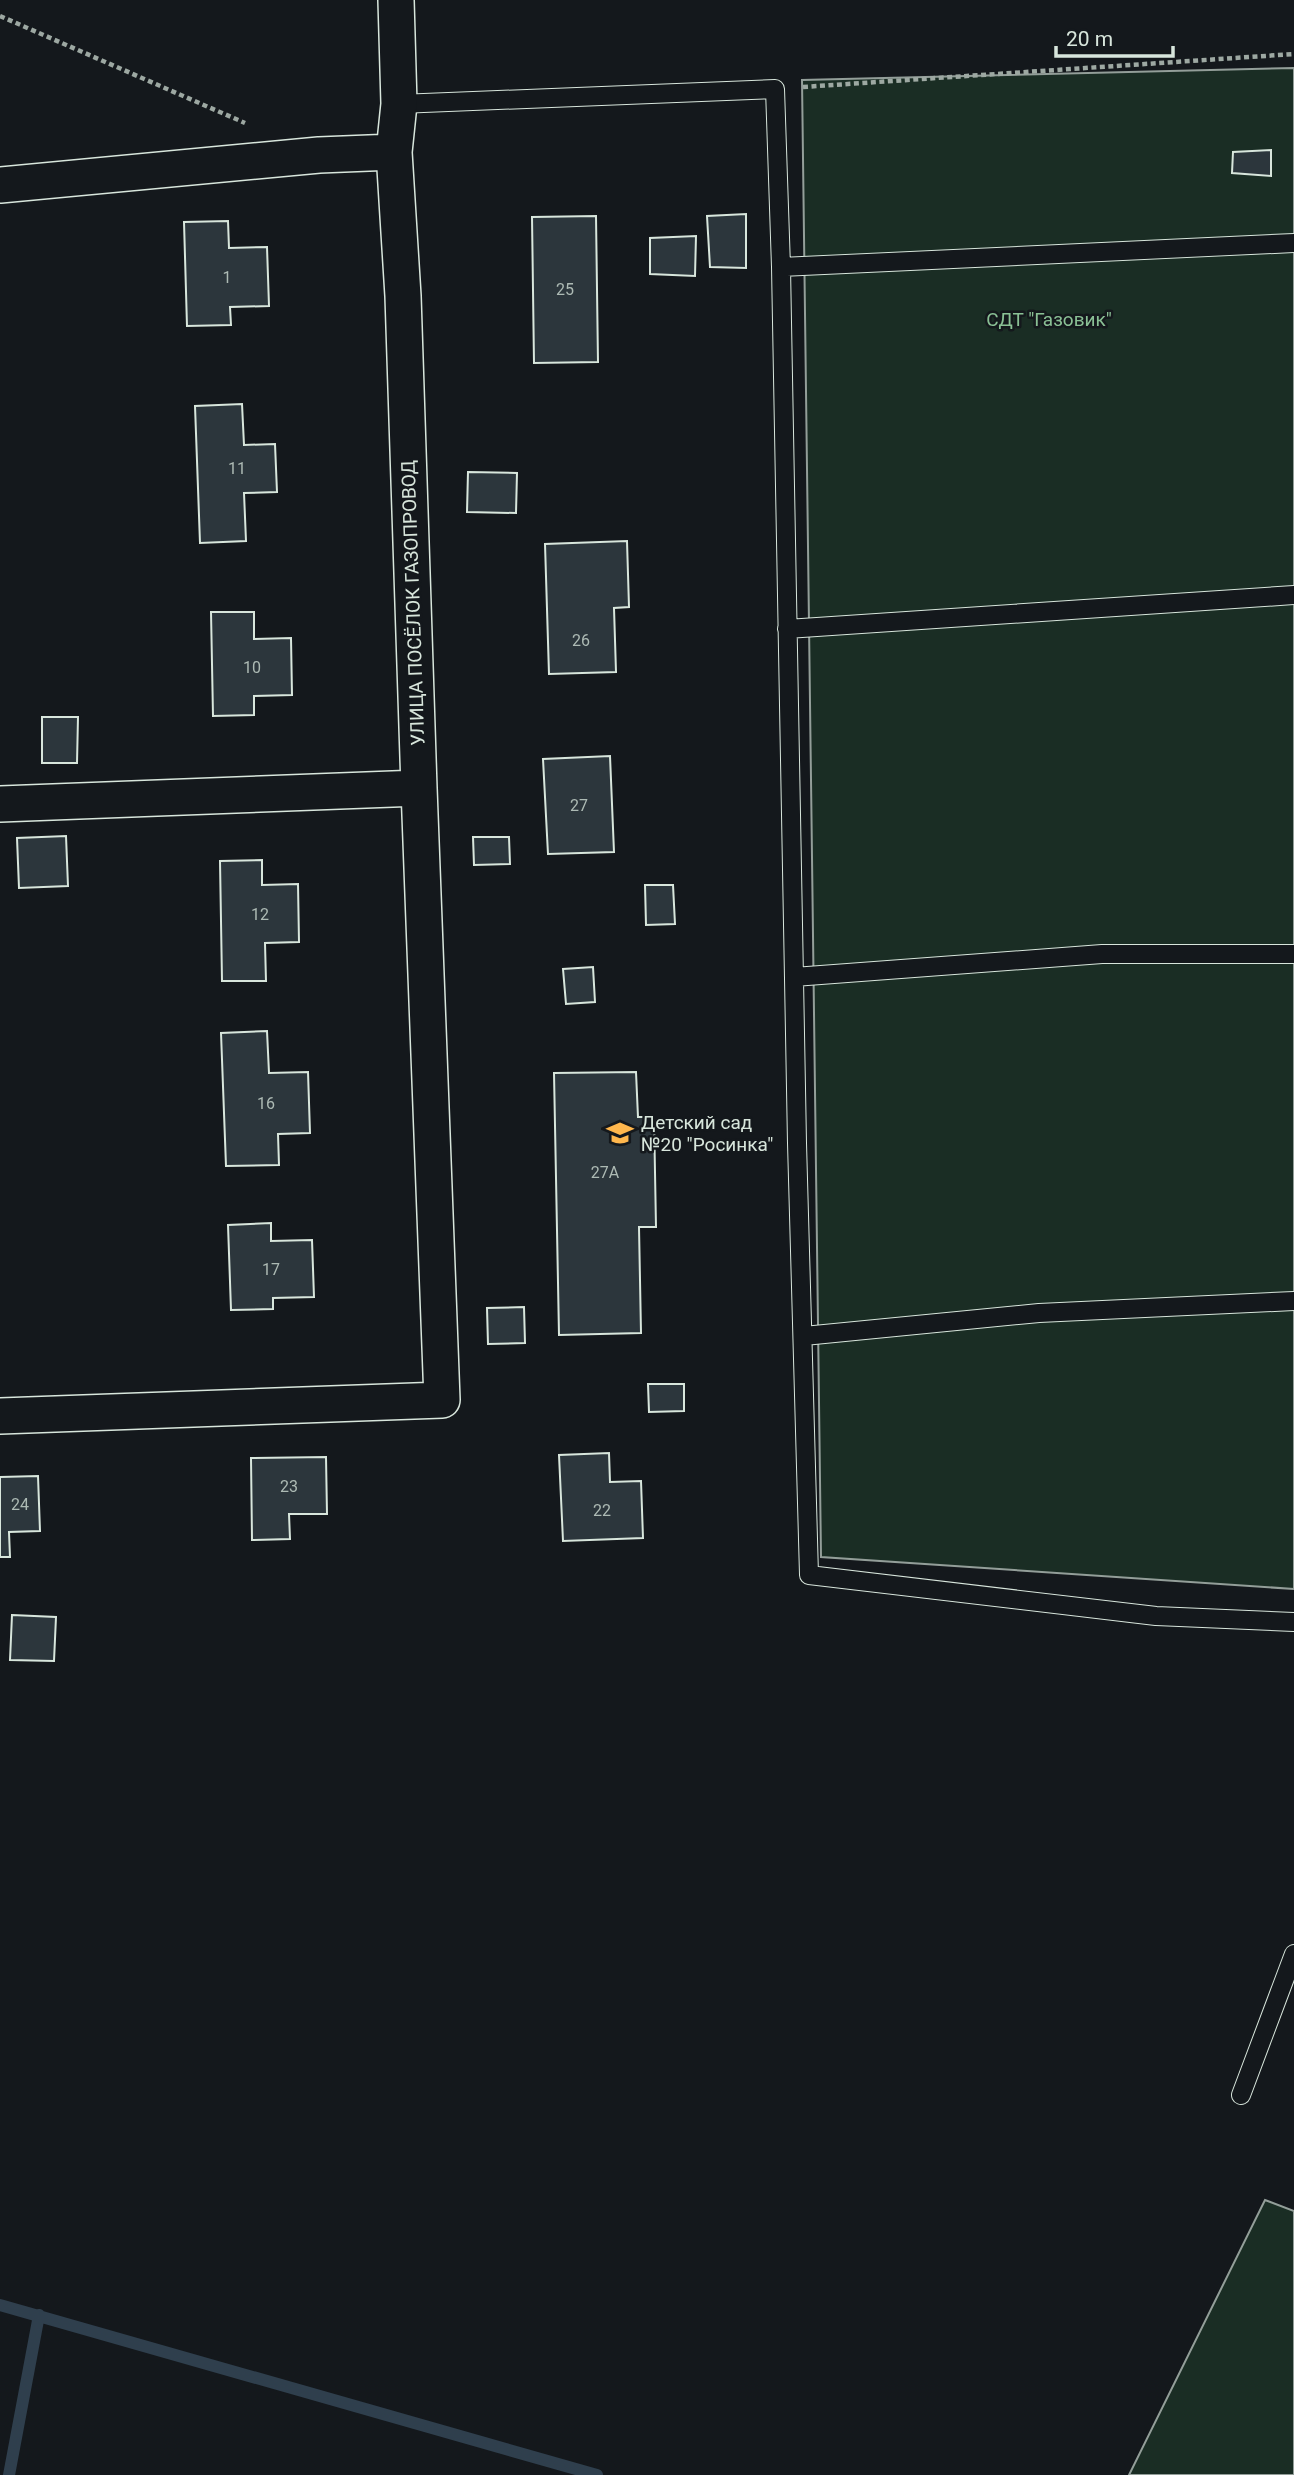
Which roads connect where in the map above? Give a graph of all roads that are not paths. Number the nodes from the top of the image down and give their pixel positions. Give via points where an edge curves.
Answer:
1 (396, 0) edge
2 (399, 104) junction
3 (394, 152) junction
4 (0, 185) edge
5 (1294, 243) edge
6 (781, 267) junction
7 (1294, 595) edge
8 (788, 629) junction
9 (419, 788) junction
10 (0, 804) edge
11 (1294, 954) edge
12 (794, 977) junction
13 (1294, 1301) edge
14 (804, 1336) junction
15 (0, 1416) edge
16 (1294, 1622) edge
17 (1294, 1954) edge
18 (1241, 2095) dead end

1 - 2 street, УЛИЦА ПОСЁЛОК ГАЗОПРОВОД
2 - 3 street, УЛИЦА ПОСЁЛОК ГАЗОПРОВОД
2 - 6 lane via 775,89
3 - 4 street
3 - 9 street, УЛИЦА ПОСЁЛОК ГАЗОПРОВОД
5 - 6 lane
6 - 8 lane
7 - 8 lane
8 - 12 lane
9 - 10 street
9 - 15 street, УЛИЦА ПОСЁЛОК ГАЗОПРОВОД via 442,1400
11 - 12 lane via 1102,954
12 - 14 lane
13 - 14 lane via 1039,1313
14 - 16 lane via 809,1575 1156,1616
17 - 18 lane

